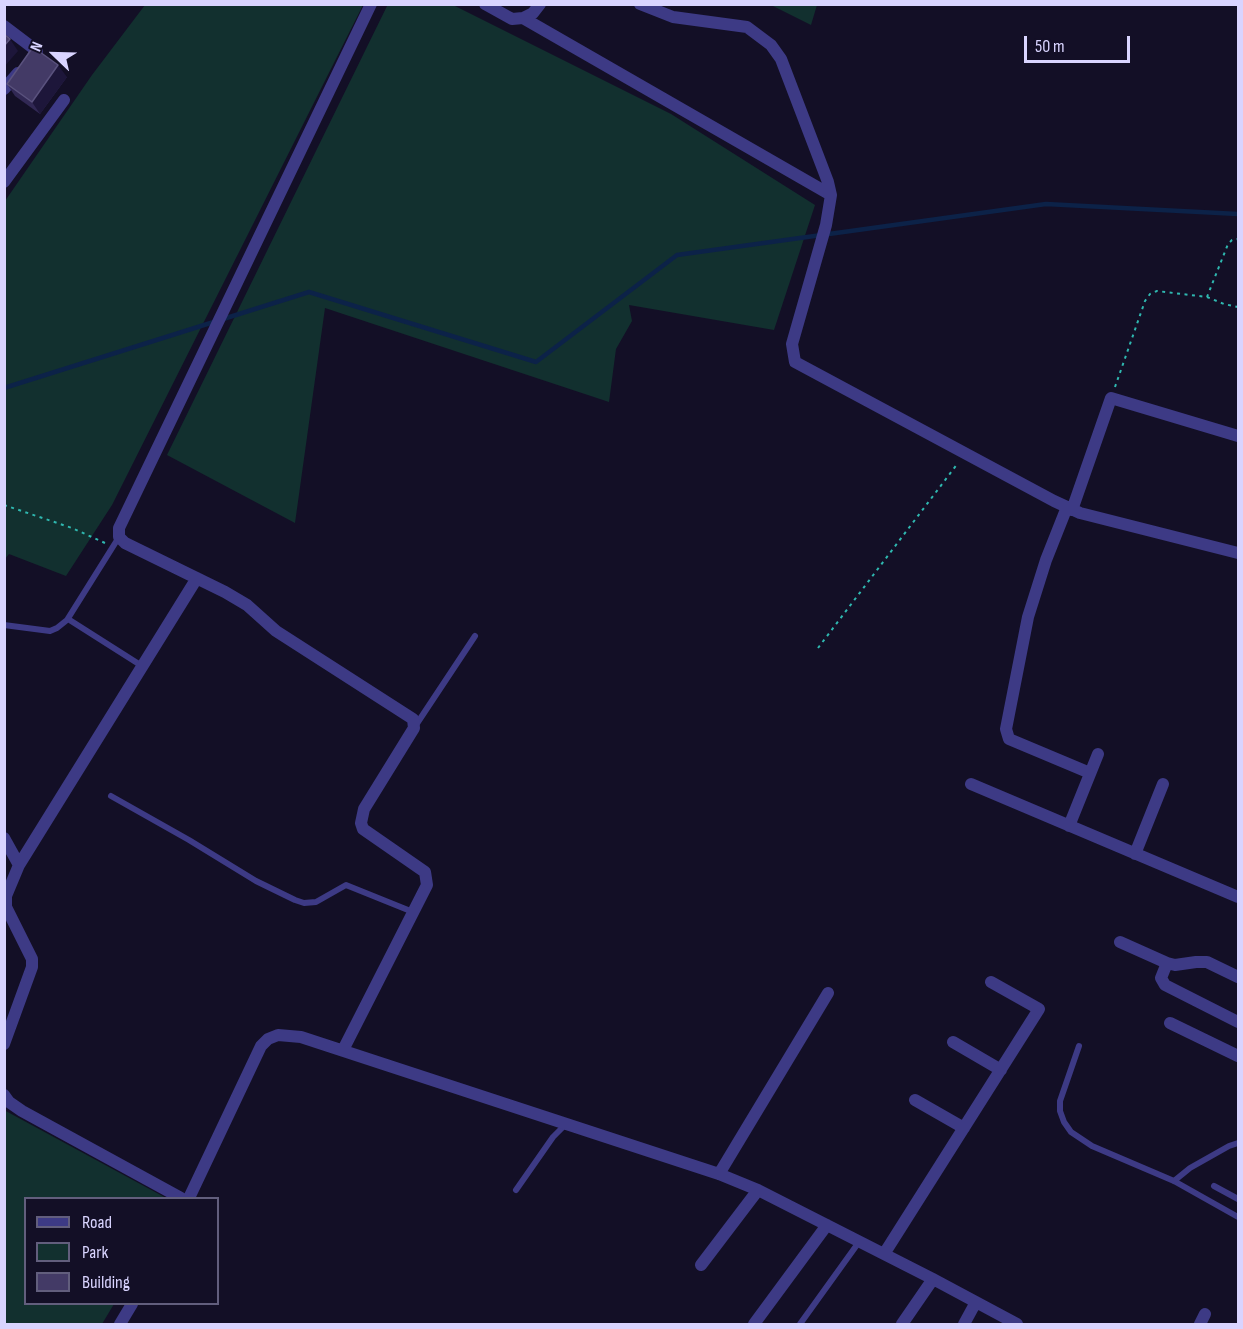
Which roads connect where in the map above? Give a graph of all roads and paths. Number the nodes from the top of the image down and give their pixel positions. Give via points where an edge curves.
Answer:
1 (371, 4) edge
2 (485, 4) edge
3 (540, 4) edge
4 (640, 4) edge
5 (523, 18) junction
6 (4, 26) edge
7 (4, 89) edge
8 (64, 100) dead end
9 (4, 183) edge
10 (831, 195) junction
11 (1239, 239) edge
12 (1207, 297) junction
13 (1239, 307) edge
14 (1111, 398) junction
15 (1239, 436) edge
16 (966, 453) junction
17 (4, 505) edge
18 (1070, 508) junction
19 (116, 542) junction
20 (1239, 552) edge
21 (197, 578) junction
22 (68, 619) junction
23 (4, 625) edge
24 (475, 636) dead end
25 (818, 648) dead end
26 (142, 666) junction
27 (414, 728) junction
28 (1098, 754) dead end
29 (1090, 773) junction
30 (971, 784) dead end
31 (1163, 784) dead end
32 (111, 796) dead end
33 (1069, 826) junction
34 (4, 838) edge
35 (1136, 855) junction
36 (19, 865) junction
37 (1239, 897) edge
38 (413, 912) junction
39 (1120, 942) dead end
40 (1167, 963) junction
41 (1239, 977) edge
42 (991, 982) dead end
43 (828, 993) dead end
44 (1239, 1022) edge
45 (1170, 1023) dead end
46 (953, 1042) dead end
47 (4, 1044) edge
48 (1078, 1046) dead end
49 (343, 1050) junction
50 (1239, 1056) edge
51 (1001, 1070) junction
52 (4, 1095) edge
53 (915, 1100) dead end
54 (567, 1123) junction
55 (964, 1128) junction
56 (1239, 1143) edge
57 (718, 1174) junction
58 (1174, 1181) junction
59 (1214, 1186) dead end
60 (516, 1190) dead end
61 (758, 1190) junction
62 (180, 1197) edge
63 (189, 1197) edge
64 (1239, 1199) edge
65 (1239, 1217) edge
66 (827, 1225) junction
67 (860, 1242) junction
68 (884, 1254) junction
69 (701, 1265) dead end
70 (933, 1279) junction
71 (976, 1302) junction
72 (131, 1305) edge
73 (120, 1324) edge
74 (754, 1324) edge
75 (800, 1324) edge
76 (902, 1324) edge
77 (964, 1324) edge
78 (1017, 1324) edge

1 - 19 street via 119,528
2 - 5 street via 512,19
3 - 5 street
4 - 10 street via 673,17 747,27 771,45 780,59
5 - 10 street
6 - 7 street via 37,51
8 - 9 street
10 - 16 street via 792,344 795,362
11 - 12 path via 1228,244
12 - 13 path
12 - 14 path via 1157,291 1150,294
14 - 15 street
14 - 18 street
16 - 18 street
16 - 25 path
17 - 19 path
18 - 20 street
18 - 29 street via 1046,560 1028,616 1006,729 1009,739
19 - 21 street
19 - 22 lane
21 - 26 street
21 - 27 street via 247,605 276,631 411,716
22 - 23 lane via 50,631
22 - 26 lane
24 - 27 lane
26 - 36 street
27 - 38 street via 364,809 361,823 363,829 425,872 427,885
28 - 29 street
29 - 33 street
30 - 33 street
31 - 35 street
32 - 38 lane via 295,900 316,902 346,885
33 - 35 street
34 - 36 street
35 - 37 street
36 - 47 street via 6,896 6,907 32,959 32,967
38 - 49 street
39 - 40 street
40 - 41 street via 1207,962
40 - 44 street via 1161,978 1165,985
42 - 51 street via 1039,1010
43 - 57 street
45 - 50 street
46 - 51 street
48 - 58 lane via 1060,1101 1060,1111 1071,1132
49 - 54 street
49 - 63 street via 301,1037 278,1035 268,1039 261,1046
51 - 55 street
52 - 62 street via 22,1111
53 - 55 street
54 - 57 street
54 - 60 lane
55 - 68 street
56 - 58 lane via 1190,1168
57 - 61 street
58 - 65 lane
59 - 64 lane
61 - 66 street
61 - 69 street
66 - 67 street
66 - 74 street
67 - 68 street
67 - 75 lane
68 - 70 street
70 - 71 street
70 - 76 street
71 - 77 street
71 - 78 street
72 - 73 street

